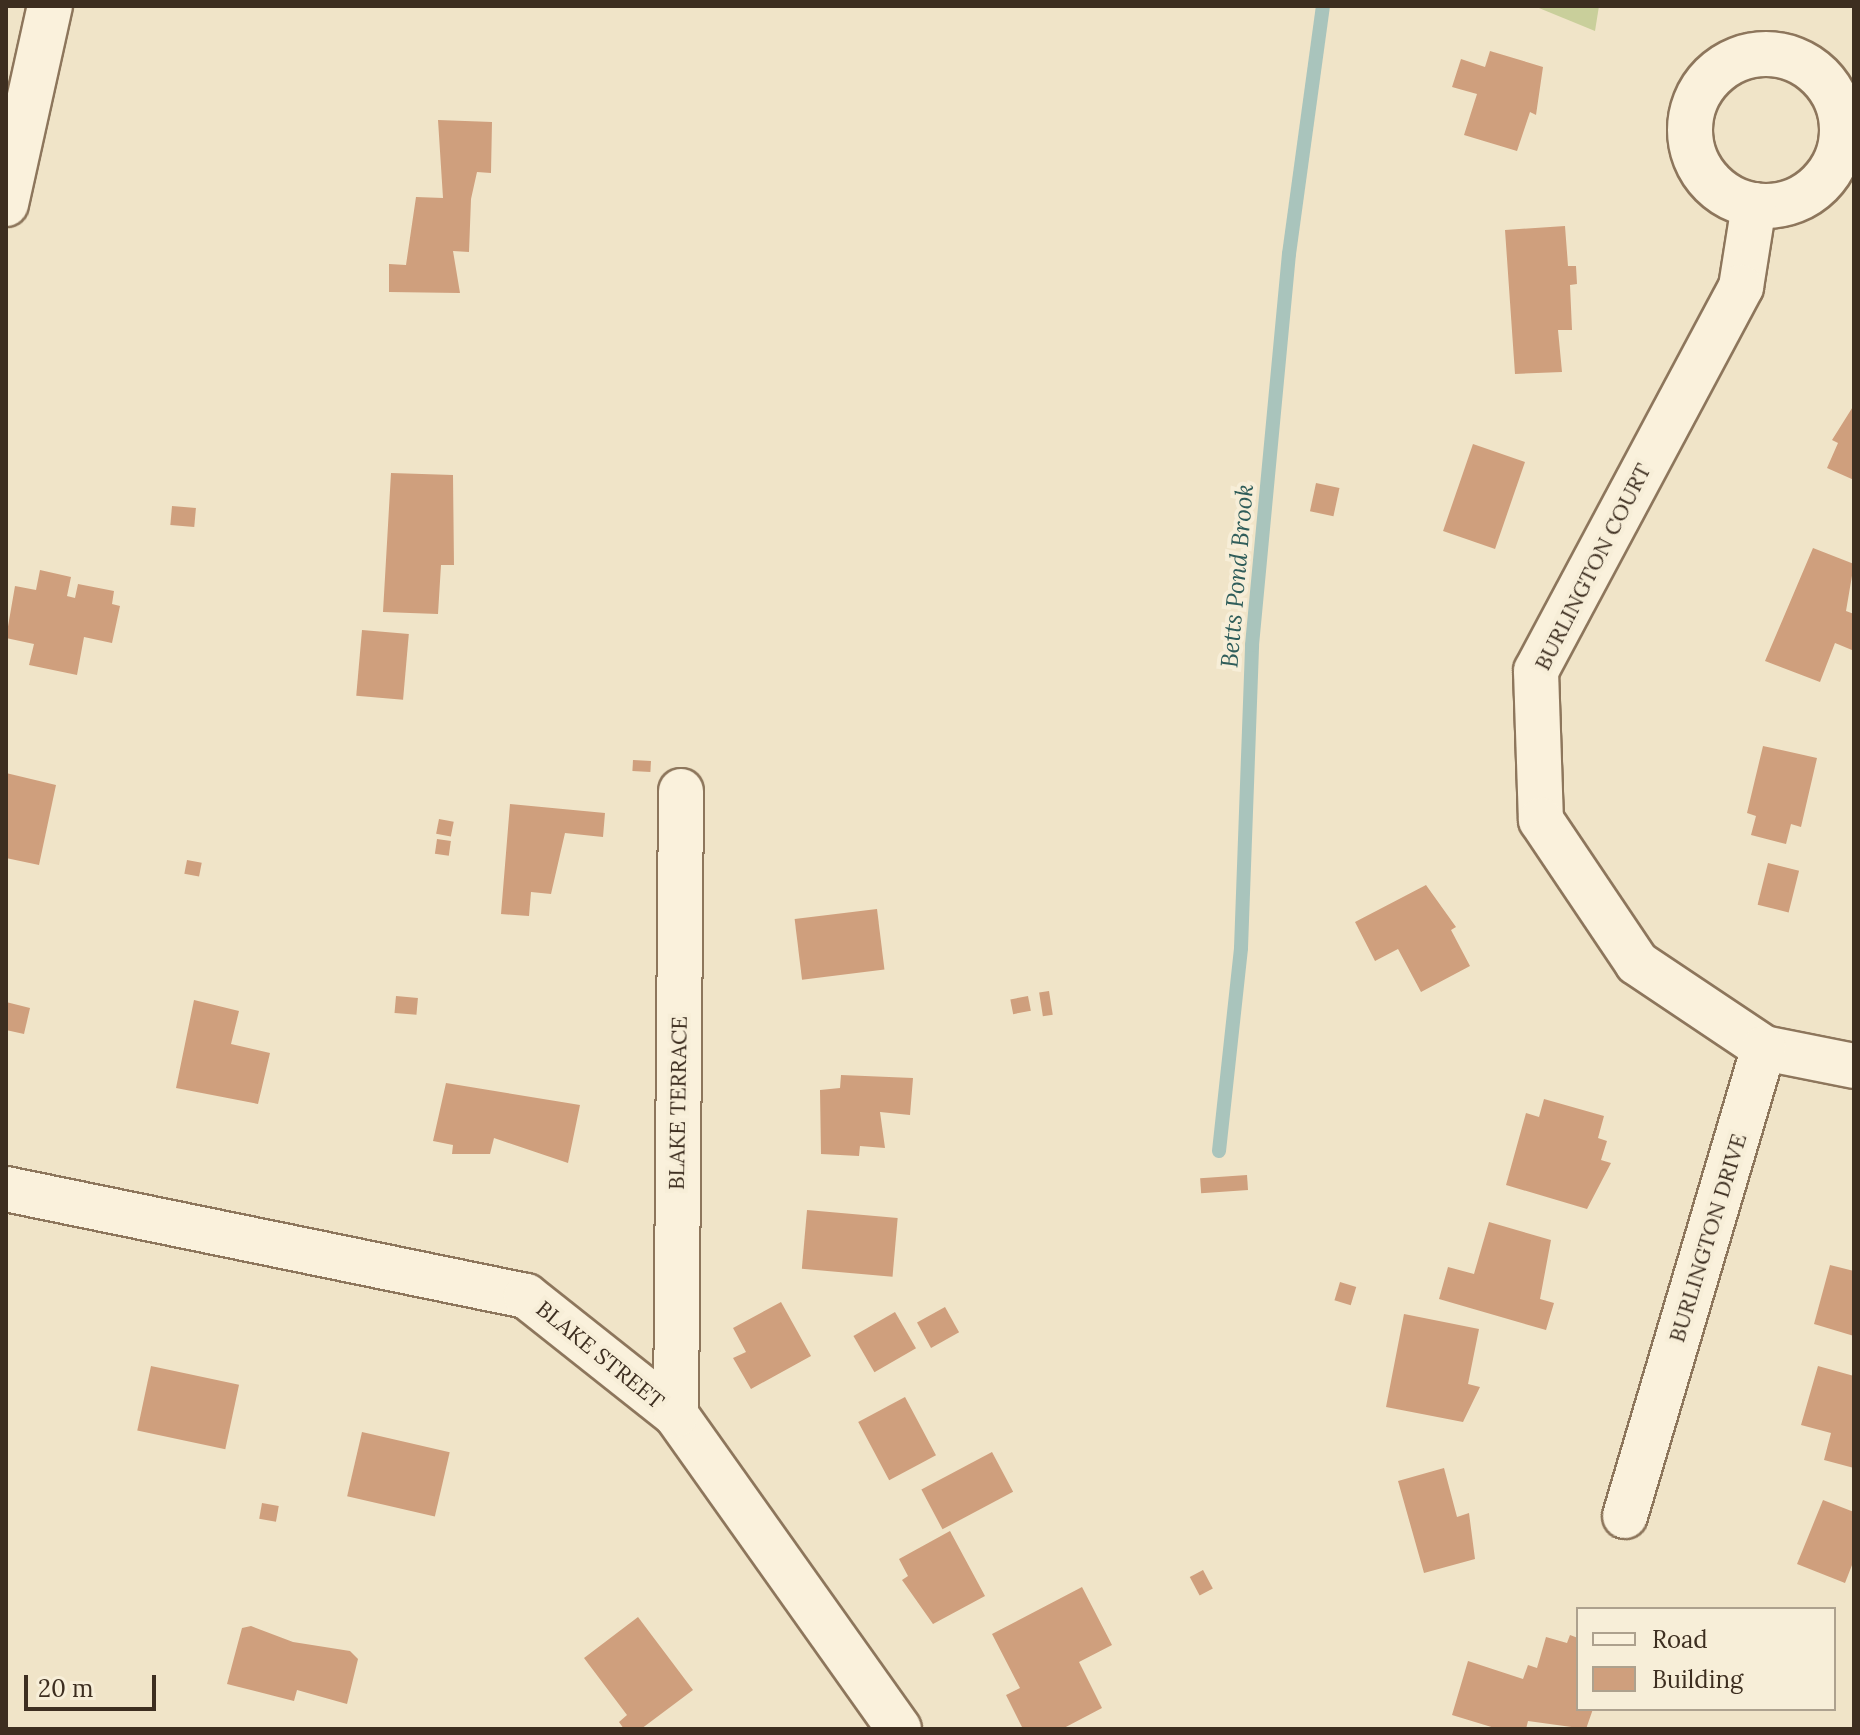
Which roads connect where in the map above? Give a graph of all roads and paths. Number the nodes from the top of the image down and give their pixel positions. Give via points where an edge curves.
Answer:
1 (50, 6) edge
2 (6, 204) edge
3 (1754, 205) dead end
4 (681, 791) dead end
5 (1764, 1048) junction
6 (1854, 1066) edge
7 (6, 1189) edge
8 (676, 1415) junction
9 (1625, 1516) dead end
10 (899, 1729) edge

1 - 2 street
3 - 5 street, BURLINGTON COURT via 1741,287 1536,671 1541,820 1637,963
4 - 8 street, BLAKE TERRACE
5 - 6 street
5 - 9 street, BURLINGTON DRIVE
7 - 8 street, BLAKE STREET via 526,1296
8 - 10 street, BLAKE STREET

